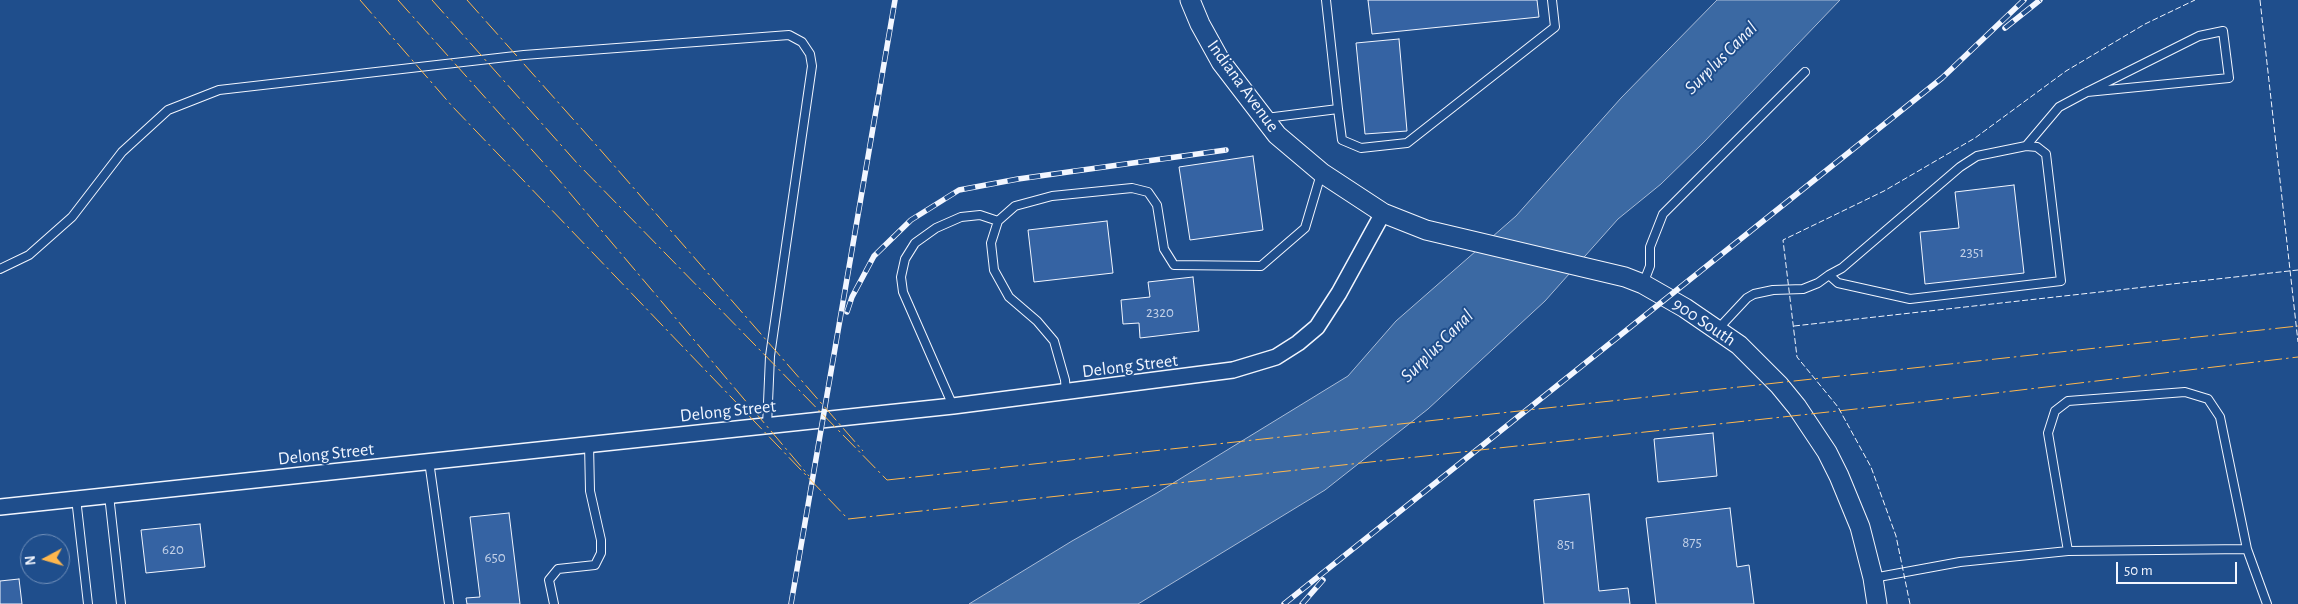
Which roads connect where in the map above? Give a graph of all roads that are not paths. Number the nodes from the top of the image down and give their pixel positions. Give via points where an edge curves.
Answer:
1 (1190, 0) edge
2 (1326, 0) edge
3 (1552, 0) edge
4 (1805, 72) dead end
5 (2087, 92) junction
6 (1338, 109) junction
7 (1264, 118) junction
8 (2026, 146) junction
9 (1322, 173) junction
10 (1383, 213) junction
11 (998, 220) junction
12 (0, 269) edge
13 (1829, 275) junction
14 (1643, 284) junction
15 (1718, 329) junction
16 (1066, 393) junction
17 (953, 406) junction
18 (768, 426) junction
19 (588, 444) junction
20 (429, 461) junction
21 (109, 495) junction
22 (76, 498) junction
23 (0, 507) edge
24 (2247, 548) junction
25 (2068, 551) junction
26 (1873, 578) junction
27 (88, 604) edge
28 (121, 604) edge
29 (449, 604) edge
30 (554, 604) edge
31 (1877, 604) edge
32 (2267, 604) edge

1 - 7 street, Indiana Avenue via 1221,62
2 - 6 lane
3 - 6 lane via 1555,27 1407,143 1361,148 1342,140
4 - 14 lane via 1663,214 1650,247 1650,266
5 - 5 lane via 2199,36 2223,31 2229,78
5 - 8 lane via 2059,106
6 - 7 lane
7 - 9 street, Indiana Avenue via 1277,135
8 - 13 lane via 1977,156 1960,167 1842,268
8 - 13 lane via 2037,147 2046,154 2061,281 1910,299 1838,283
9 - 10 street, Indiana Avenue
9 - 11 lane via 1305,228 1261,266 1174,265 1164,248 1157,206 1148,192 1132,188 1052,196 1015,206
10 - 14 street, 900 South via 1426,230 1608,272
10 - 16 street, Delong Street via 1317,327 1276,357 1233,370
11 - 16 lane via 991,243 994,270 1010,297 1054,341
11 - 17 lane via 980,214 961,217 936,228 915,243 905,259 901,277 903,292
12 - 18 lane via 28,255 72,217 122,152 168,110 219,90 524,55 789,35 802,42 810,54 812,66 770,356
13 - 15 lane via 1803,289 1754,294
14 - 15 street, 900 South
15 - 26 street, 900 South via 1760,364 1779,385 1827,452 1860,527
16 - 17 street, Delong Street
17 - 18 street, Delong Street
18 - 19 street, Delong Street
19 - 20 street, Delong Street
19 - 30 lane via 590,491 601,553 596,565 558,569 550,580
20 - 21 street, Delong Street
20 - 29 lane
21 - 22 street, Delong Street
21 - 28 lane
22 - 23 street, Delong Street
22 - 27 lane
24 - 25 lane
24 - 25 lane via 2220,417 2208,399 2185,392 2068,401 2055,411 2048,433
24 - 32 lane
25 - 26 lane via 1960,562
26 - 31 street, 900 South

